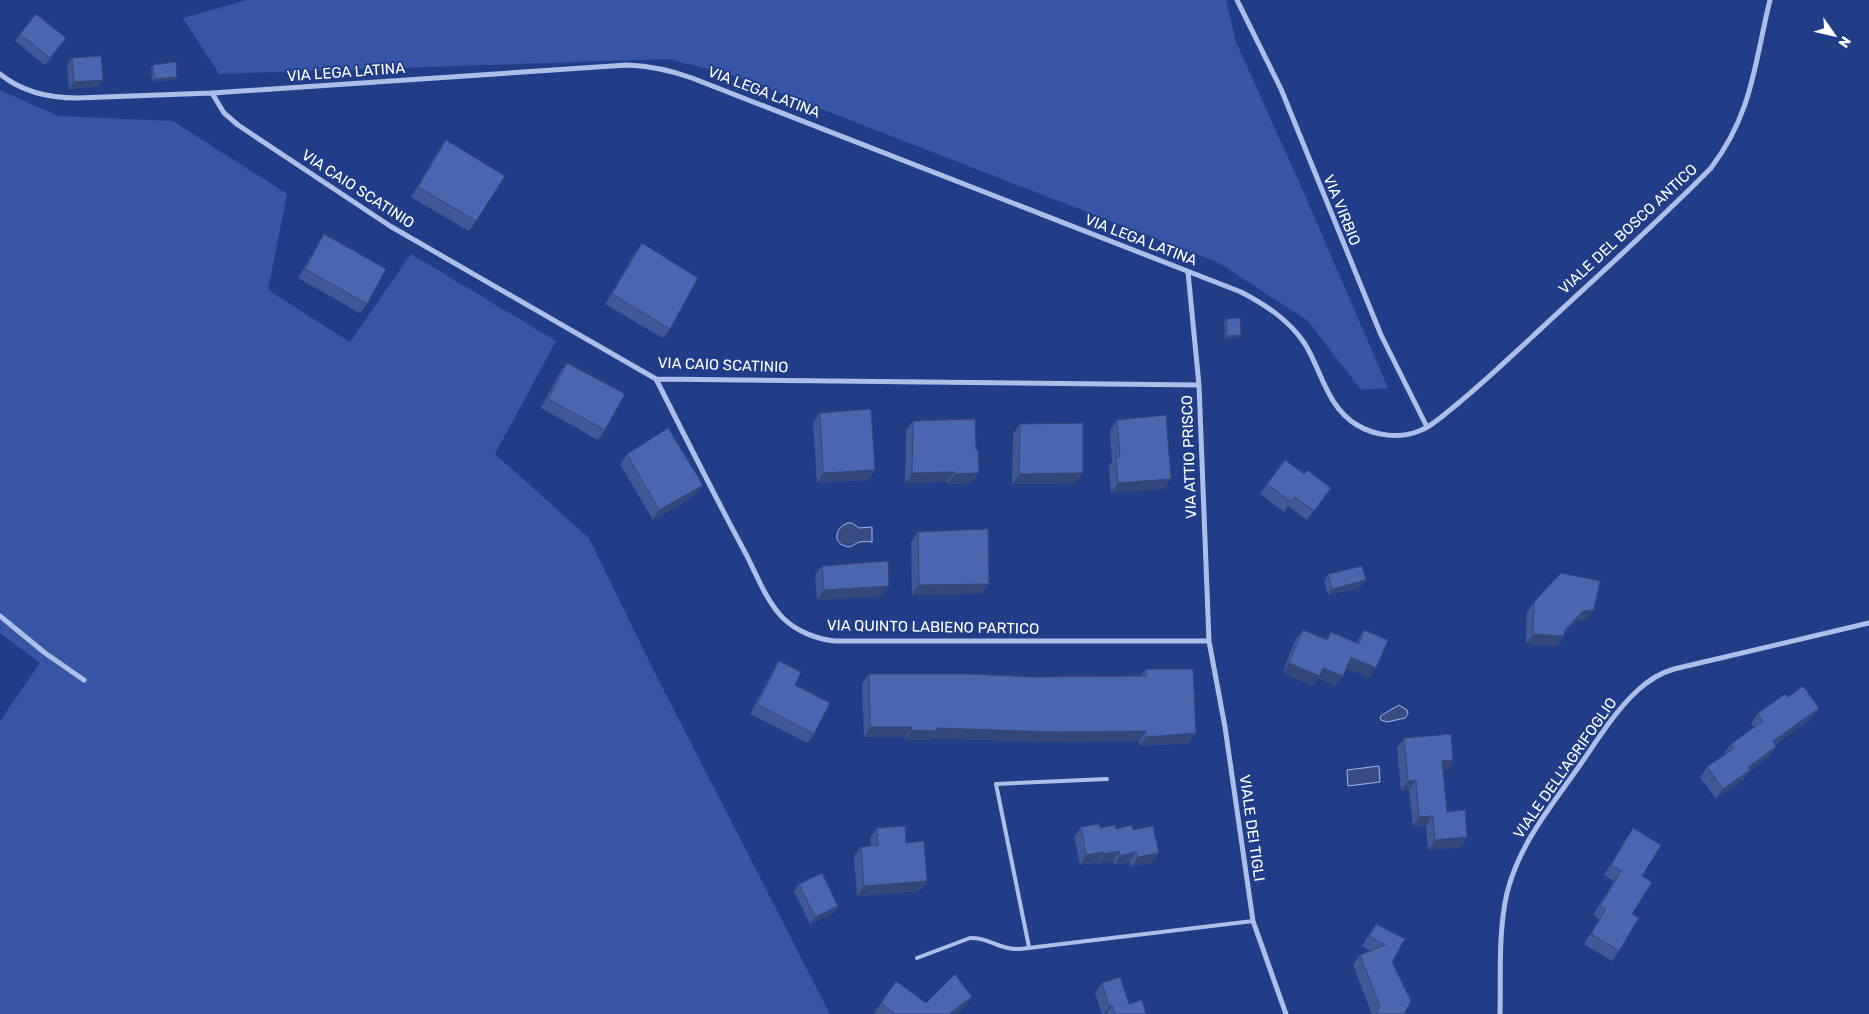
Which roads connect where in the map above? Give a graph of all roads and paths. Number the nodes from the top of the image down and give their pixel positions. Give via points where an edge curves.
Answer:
1 (1237, 0) edge
2 (1770, 0) edge
3 (0, 74) edge
4 (212, 94) junction
5 (1188, 272) junction
6 (656, 379) junction
7 (1199, 385) junction
8 (1427, 427) junction
9 (0, 616) edge
10 (1869, 623) edge
11 (1209, 641) junction
12 (84, 680) dead end
13 (1107, 779) dead end
14 (1253, 921) junction
15 (1029, 947) junction
16 (917, 958) dead end
17 (1286, 1014) edge
18 (1500, 1014) edge

1 - 8 street, VIA VIRBIO via 1280,89 1381,335
2 - 8 street, VIALE DEL BOSCO ANTICO via 1745,108 1728,145 1711,168 1477,388
3 - 4 street, VIA LEGA LATINA via 26,90 58,97
4 - 5 street, VIA LEGA LATINA via 648,66 692,78
4 - 6 street, VIA CAIO SCATINIO via 224,113 238,125 361,208
5 - 7 street, VIA ATTIO PRISCO
5 - 8 street, VIA LEGA LATINA via 1241,292 1279,316 1305,345 1337,408 1358,426 1372,432 1395,435
6 - 7 street, VIA CAIO SCATINIO
6 - 11 street, VIA QUINTO LABIENO PARTICO via 773,605 786,621 806,633 835,640
7 - 11 street, VIA ATTIO PRISCO
9 - 12 street
10 - 18 street, VIALE DELL'AGRIFOGLIO via 1674,669 1651,679 1632,696 1611,720 1540,821 1513,872 1504,911
11 - 14 street, VIALE DEI TIGLI
13 - 15 lane via 996,784
14 - 15 lane
14 - 17 street, VIALE DEI TIGLI
15 - 16 lane via 1004,948 970,938

